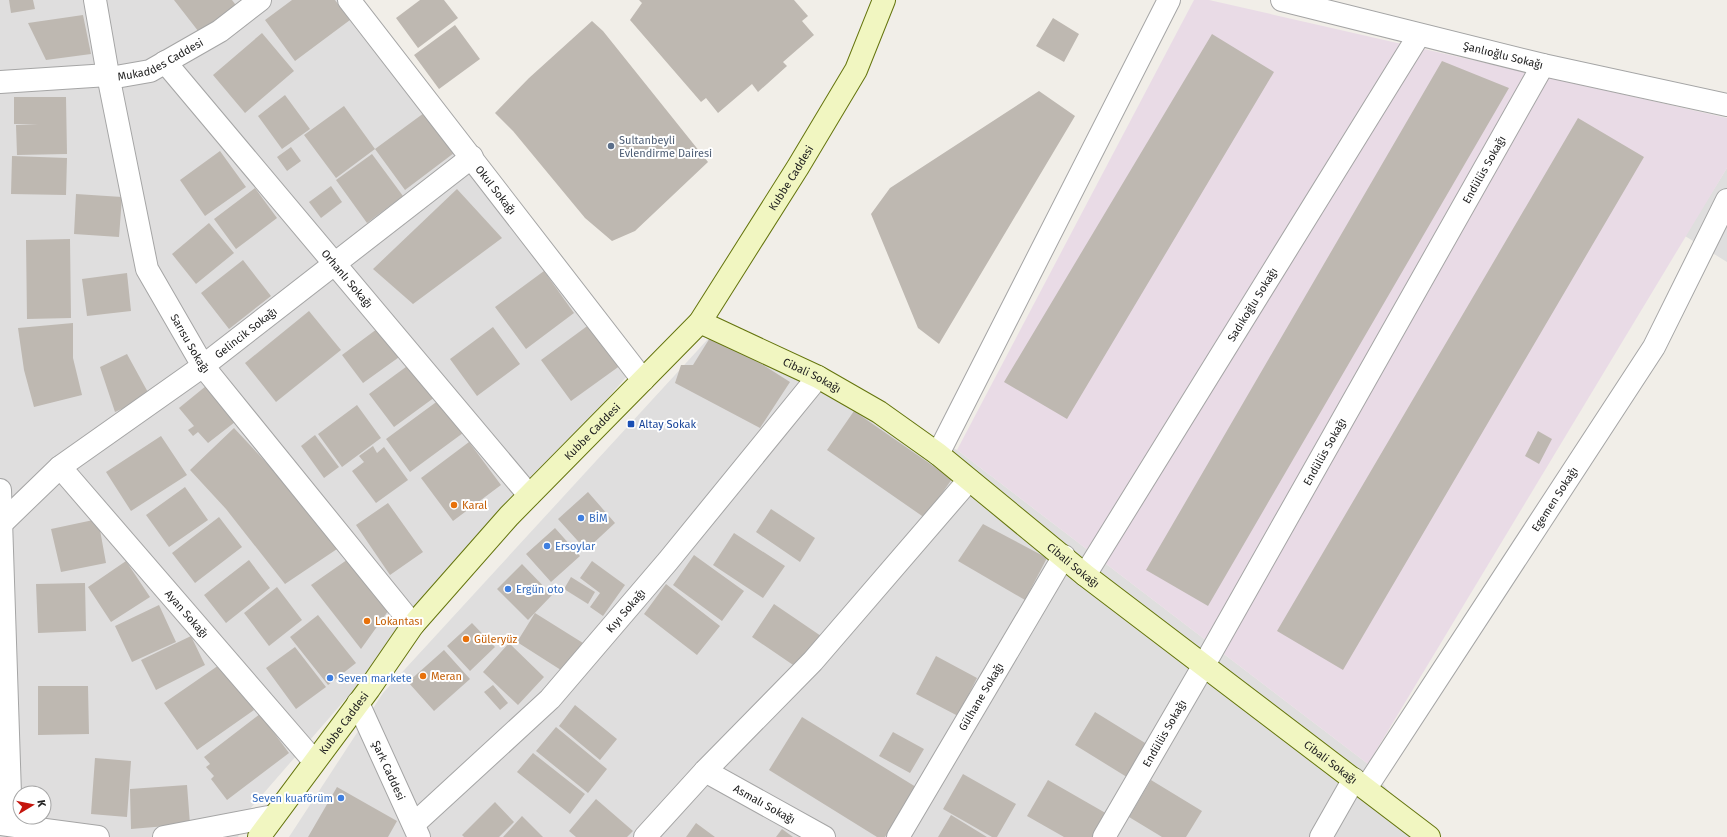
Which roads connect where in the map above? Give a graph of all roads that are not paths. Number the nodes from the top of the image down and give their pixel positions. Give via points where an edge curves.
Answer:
1 (95, 0) edge
2 (260, 0) edge
3 (349, 0) edge
4 (884, 0) edge
5 (1169, 0) edge
6 (1282, 0) edge
7 (1419, 35) junction
8 (165, 62) junction
9 (1543, 65) junction
10 (108, 75) junction
11 (0, 82) edge
12 (1727, 104) edge
13 (472, 157) junction
14 (1727, 200) edge
15 (332, 263) junction
16 (700, 322) junction
17 (202, 366) junction
18 (818, 377) junction
19 (643, 380) junction
20 (938, 454) junction
21 (60, 467) junction
22 (969, 480) junction
23 (0, 490) edge
24 (529, 496) junction
25 (2, 522) junction
26 (1064, 556) junction
27 (1085, 575) junction
28 (413, 625) junction
29 (1204, 665) junction
30 (358, 703) junction
31 (314, 761) junction
32 (705, 771) junction
33 (1360, 784) junction
34 (274, 816) junction
35 (5, 825) edge
36 (417, 831) edge
37 (98, 837) edge
38 (164, 837) edge
39 (259, 837) edge
40 (645, 837) edge
41 (824, 837) edge
42 (898, 837) edge
43 (1104, 837) edge
44 (1321, 837) edge
45 (1429, 837) edge

1 - 10 street, Sarısu Sokağı
2 - 8 street, Mukaddes Caddesi via 220,31
3 - 13 street, Okul Sokağı
4 - 16 street, Kubbe Caddesi via 856,70
5 - 20 street
6 - 7 street, Şanlıoğlu Sokağı
7 - 9 street, Şanlıoğlu Sokağı
7 - 27 street, Sadıkoğlu Sokağı
8 - 10 street, Mukaddes Caddesi via 150,71 110,78
8 - 15 street, Orhanlı Sokağı
9 - 12 street, Şanlıoğlu Sokağı
9 - 29 street, Endülüs Sokağı
10 - 11 street, Mukaddes Caddesi
10 - 17 street, Sarısu Sokağı via 147,269
13 - 15 street, Gelincik Sokağı
13 - 19 street, Okul Sokağı
14 - 33 street, Egemen Sokağı via 1654,347
15 - 17 street, Gelincik Sokağı
15 - 24 street, Orhanlı Sokağı
16 - 18 street, Cibali Sokağı
16 - 19 street, Kubbe Caddesi
17 - 21 street, Gelincik Sokağı
17 - 28 street, Sarısu Sokağı
18 - 20 street, Cibali Sokağı via 878,412
18 - 36 street, Kıyı Sokağı via 668,561 550,699
19 - 24 street, Kubbe Caddesi
20 - 22 street, Cibali Sokağı
21 - 25 street, Gelincik Sokağı
21 - 31 street, Ayan Sokağı
22 - 26 street, Cibali Sokağı
22 - 32 street via 813,661
23 - 25 street
24 - 28 street, Kubbe Caddesi
25 - 35 street
26 - 27 street, Cibali Sokağı
26 - 42 street, Gülhane Sokağı
27 - 29 street, Cibali Sokağı
28 - 30 street, Kubbe Caddesi
29 - 33 street, Cibali Sokağı
29 - 43 street, Endülüs Sokağı
30 - 31 street, Kubbe Caddesi
30 - 36 street, Şark Caddesi
31 - 34 street, Kubbe Caddesi
32 - 40 street
32 - 41 street, Asmalı Sokağı
33 - 44 street, Egemen Sokağı
33 - 45 street, Cibali Sokağı
34 - 38 street
34 - 39 street, Kubbe Caddesi
35 - 37 street

